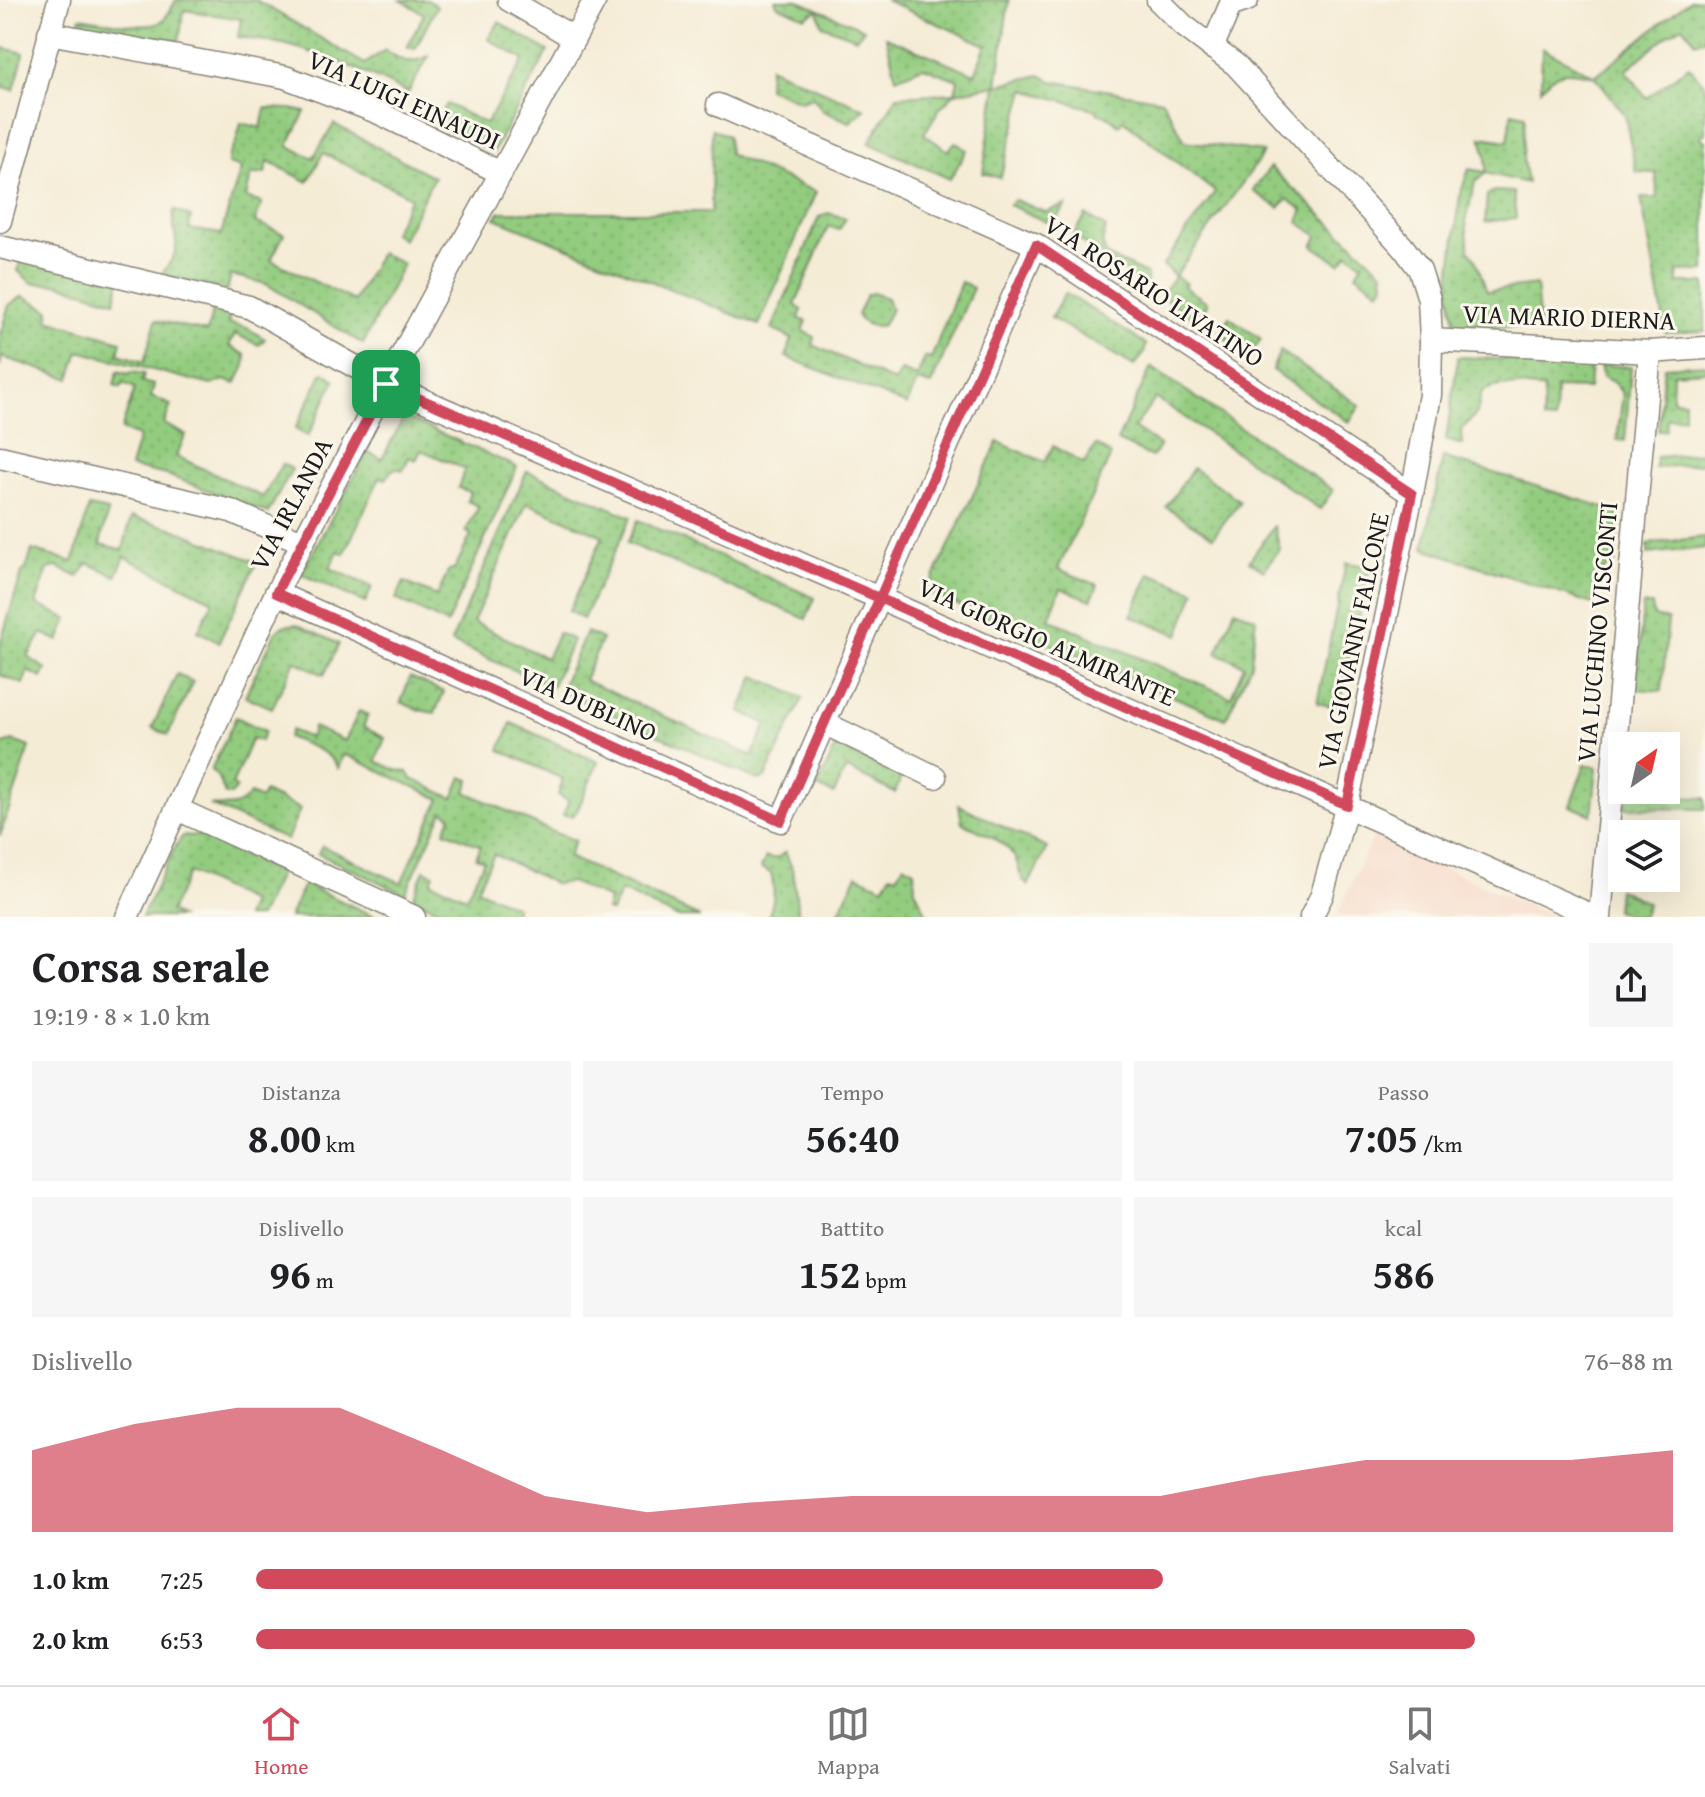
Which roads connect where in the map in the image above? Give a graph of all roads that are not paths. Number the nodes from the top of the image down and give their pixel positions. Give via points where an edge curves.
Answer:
1 (59, 0) edge
2 (509, 0) edge
3 (595, 0) edge
4 (1158, 0) edge
5 (1247, 0) edge
6 (49, 33) junction
7 (574, 38) junction
8 (1212, 48) junction
9 (718, 105) dead end
10 (501, 173) junction
11 (0, 221) edge
12 (1036, 245) junction
13 (0, 247) edge
14 (1431, 340) junction
15 (1705, 348) edge
16 (1650, 352) junction
17 (386, 384) junction
18 (0, 457) edge
19 (1412, 494) junction
20 (302, 542) junction
21 (276, 593) junction
22 (879, 598) junction
23 (824, 723) junction
24 (935, 777) dead end
25 (1347, 805) junction
26 (177, 809) junction
27 (127, 917) edge
28 (414, 917) edge
29 (1311, 917) edge
30 (1598, 917) edge

1 - 6 street
2 - 7 street
3 - 7 street, VIA IRLANDA
4 - 8 street, VIA GIOVANNI FALCONE
5 - 8 street via 1230,6
6 - 10 street, VIA LUIGI EINAUDI via 285,77 377,112
6 - 11 street
7 - 10 street, VIA IRLANDA
8 - 14 street, VIA GIOVANNI FALCONE via 1236,65 1403,247 1420,270 1429,299
9 - 12 street, VIA ROSARIO LIVATINO
10 - 17 street, VIA IRLANDA
12 - 19 street, VIA ROSARIO LIVATINO
12 - 22 street, VIA DUBLINO
13 - 17 street, VIA GIORGIO ALMIRANTE via 249,307
14 - 16 street, VIA MARIO DIERNA
14 - 19 street, VIA GIOVANNI FALCONE via 1430,395
15 - 16 street, VIA MARIO DIERNA
16 - 30 street, VIA LUCHINO VISCONTI
17 - 20 street, VIA IRLANDA
17 - 22 street, VIA GIORGIO ALMIRANTE
18 - 20 street via 231,511
19 - 25 street, VIA GIOVANNI FALCONE
20 - 21 street, VIA IRLANDA
21 - 23 street, VIA DUBLINO via 781,821
21 - 26 street, VIA IRLANDA
22 - 23 street, VIA DUBLINO
22 - 25 street, VIA GIORGIO ALMIRANTE
23 - 24 street
25 - 29 street, VIA GIOVANNI FALCONE
25 - 30 street, VIA GIORGIO ALMIRANTE
26 - 27 street, VIA IRLANDA
26 - 28 street

